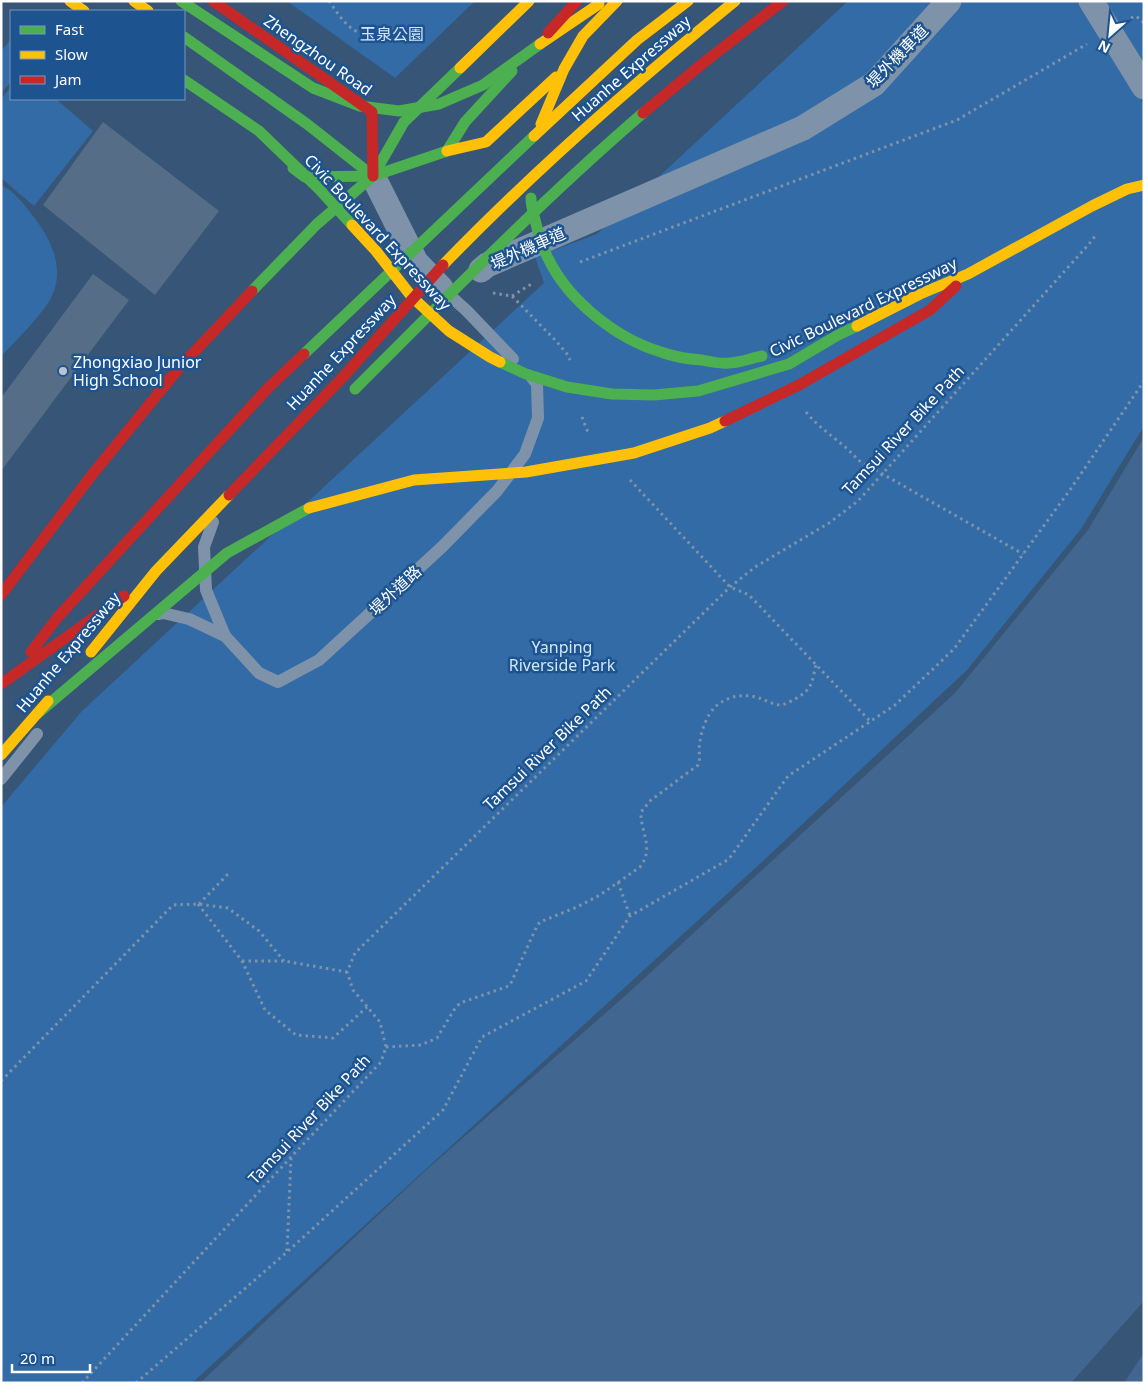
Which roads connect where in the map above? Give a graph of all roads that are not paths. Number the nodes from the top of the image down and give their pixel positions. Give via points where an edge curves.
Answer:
1 (60, 1) edge
2 (70, 1) edge
3 (134, 1) edge
4 (181, 1) edge
5 (213, 1) edge
6 (529, 1) edge
7 (577, 1) edge
8 (602, 1) edge
9 (617, 1) edge
10 (688, 1) edge
11 (735, 1) edge
12 (783, 1) edge
13 (933, 1) edge
14 (950, 1) edge
15 (1091, 1) edge
16 (73, 10) edge
17 (83, 10) edge
18 (147, 10) edge
19 (185, 38) edge
20 (590, 45) dead end
21 (185, 81) edge
22 (1144, 87) edge
23 (185, 91) edge
24 (447, 151) junction
25 (533, 151) dead end
26 (531, 166) dead end
27 (373, 176) junction
28 (1144, 184) edge
29 (968, 274) junction
30 (441, 288) junction
31 (838, 335) junction
32 (792, 348) dead end
33 (774, 353) dead end
34 (348, 396) dead end
35 (223, 522) dead end
36 (1, 595) edge
37 (225, 636) junction
38 (1, 684) edge
39 (1, 689) edge
40 (37, 714) junction
41 (1, 755) edge
42 (1, 779) edge

1 - 16 main road
2 - 17 main road
3 - 18 main road
4 - 8 main road via 313,88 360,106 399,111 439,104 483,85
5 - 27 main road, Zhengzhou Road via 372,112
6 - 27 main road via 404,122
7 - 24 main road via 465,122
9 - 25 main road via 583,36 564,69
10 - 39 main road, Huanhe Expressway via 637,40 268,388 57,618
11 - 40 main road, Huanhe Expressway via 676,48 552,158 444,264 343,377 156,571
12 - 34 main road via 676,85 585,165 480,263
13 - 30 street, 堤外機車道 via 865,78 803,114 472,257
14 - 30 street, 堤外機車道 via 874,84 803,128 487,265 468,282
15 - 22 street
19 - 27 main road via 307,124
20 - 24 main road via 486,142
21 - 31 main road, Civic Boulevard Expressway via 259,131 376,251 412,297 449,331 490,357 526,374 567,387 612,394 698,391 789,364
23 - 27 main road via 305,177
24 - 27 main road
26 - 33 main road via 531,204 552,267 574,296 598,319 631,342 662,354 698,361 731,363
27 - 30 street, 堤外道路 via 416,262
27 - 36 main road via 317,224 179,368 91,476
28 - 29 main road, Civic Boulevard Expressway via 1092,206
29 - 31 main road, Civic Boulevard Expressway
29 - 40 main road via 930,310 799,385 710,428 634,453 526,472 414,480 311,507 227,553
30 - 37 lane via 215,514 204,548 206,590
30 - 37 lane, 堤外道路 via 537,384 538,418 525,454 497,491 442,547 319,660 278,682 259,673
31 - 32 main road
35 - 38 main road
37 - 42 lane, 堤外道路 via 189,619 163,613 127,617
40 - 41 main road, Huanhe Expressway

